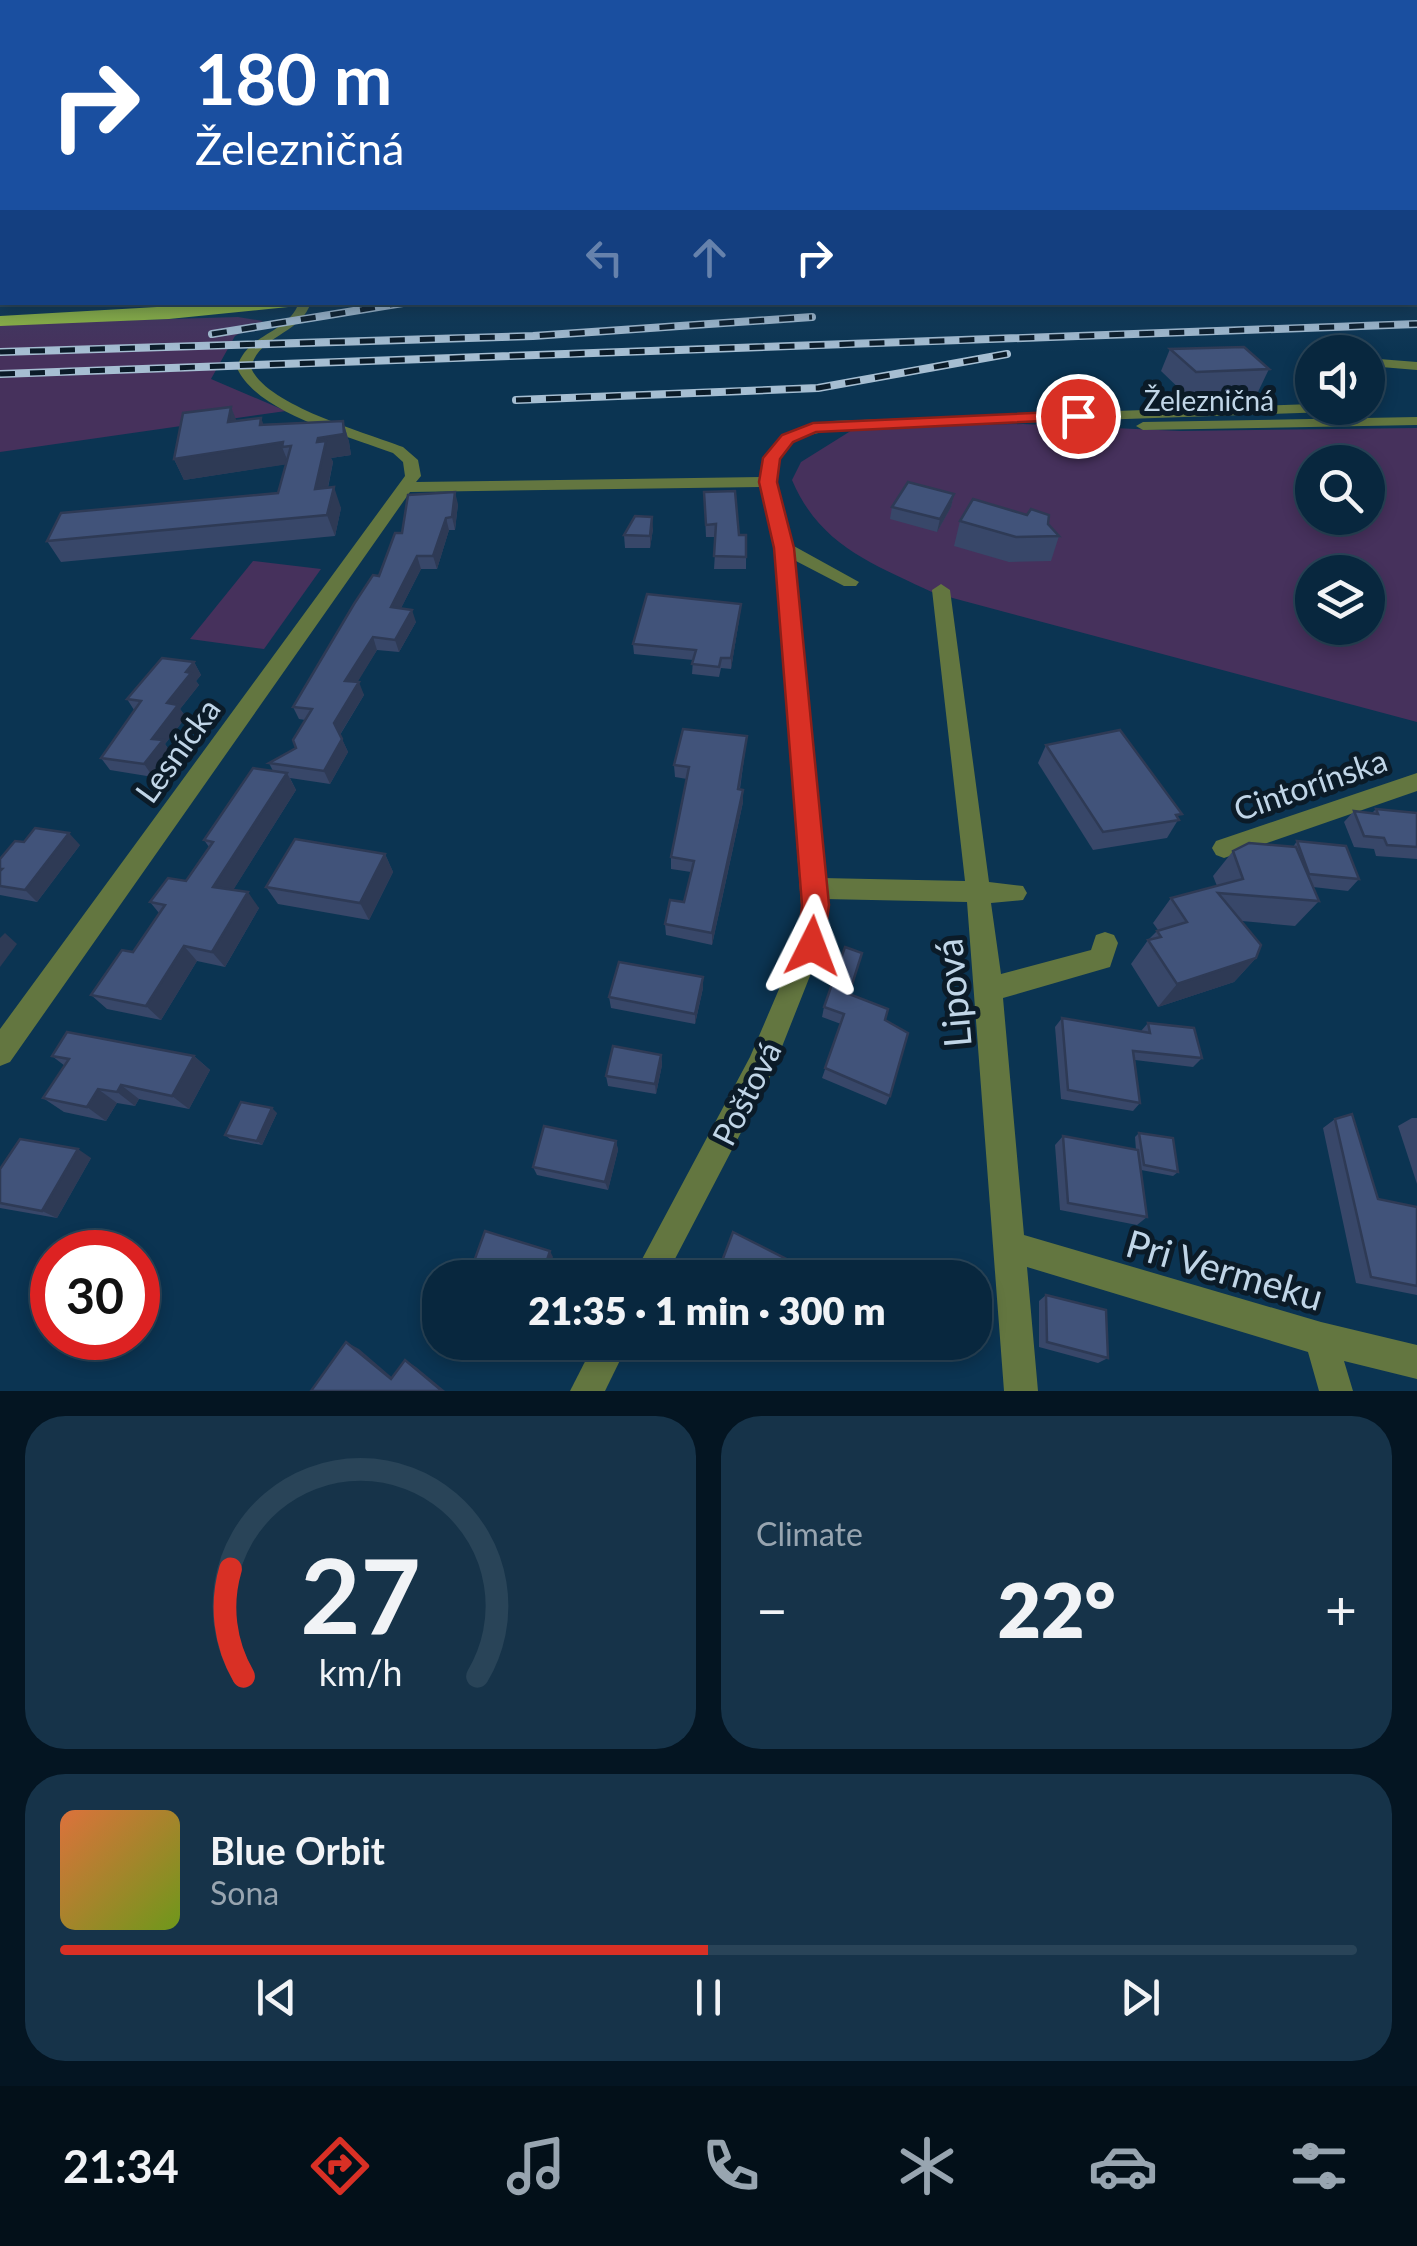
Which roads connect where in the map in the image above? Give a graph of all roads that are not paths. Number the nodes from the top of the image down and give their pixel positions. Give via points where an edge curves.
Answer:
1 (272, 305) edge
2 (304, 305) edge
3 (0, 320) edge
4 (1385, 363) edge
5 (1417, 366) edge
6 (1295, 409) edge
7 (1001, 418) junction
8 (1417, 420) edge
9 (768, 482) junction
10 (407, 487) junction
11 (784, 548) junction
12 (850, 582) dead end
13 (941, 590) dead end
14 (1417, 782) edge
15 (1224, 848) dead end
16 (814, 888) junction
17 (1016, 893) dead end
18 (980, 896) junction
19 (1105, 944) dead end
20 (989, 989) junction
21 (0, 1052) edge
22 (1012, 1247) junction
23 (657, 1260) edge
24 (1321, 1340) junction
25 (603, 1360) edge
26 (1417, 1362) edge
27 (586, 1391) edge
28 (1021, 1391) edge
29 (1336, 1391) edge

1 - 3 main road
2 - 10 street via 295,320 252,350 244,368 248,380 282,402 398,450 414,476
4 - 5 street
6 - 7 street, Železničná
7 - 8 street, Železničná via 1178,427
7 - 9 street, Železničná via 797,432 778,448
9 - 10 street
9 - 11 street, Poštová
10 - 21 street, Lesnícka
11 - 12 street
11 - 16 street, Poštová
13 - 18 street, Lipová
14 - 15 street, Cintorínska
16 - 18 street
16 - 23 street, Poštová via 815,934 785,1014
17 - 18 street
18 - 20 street, Lipová
19 - 20 street via 1101,959
20 - 22 street, Lipová
22 - 24 street, Pri Vermeku
22 - 28 street, Lipová
24 - 26 street, Pri Vermeku
24 - 29 street
25 - 27 street

